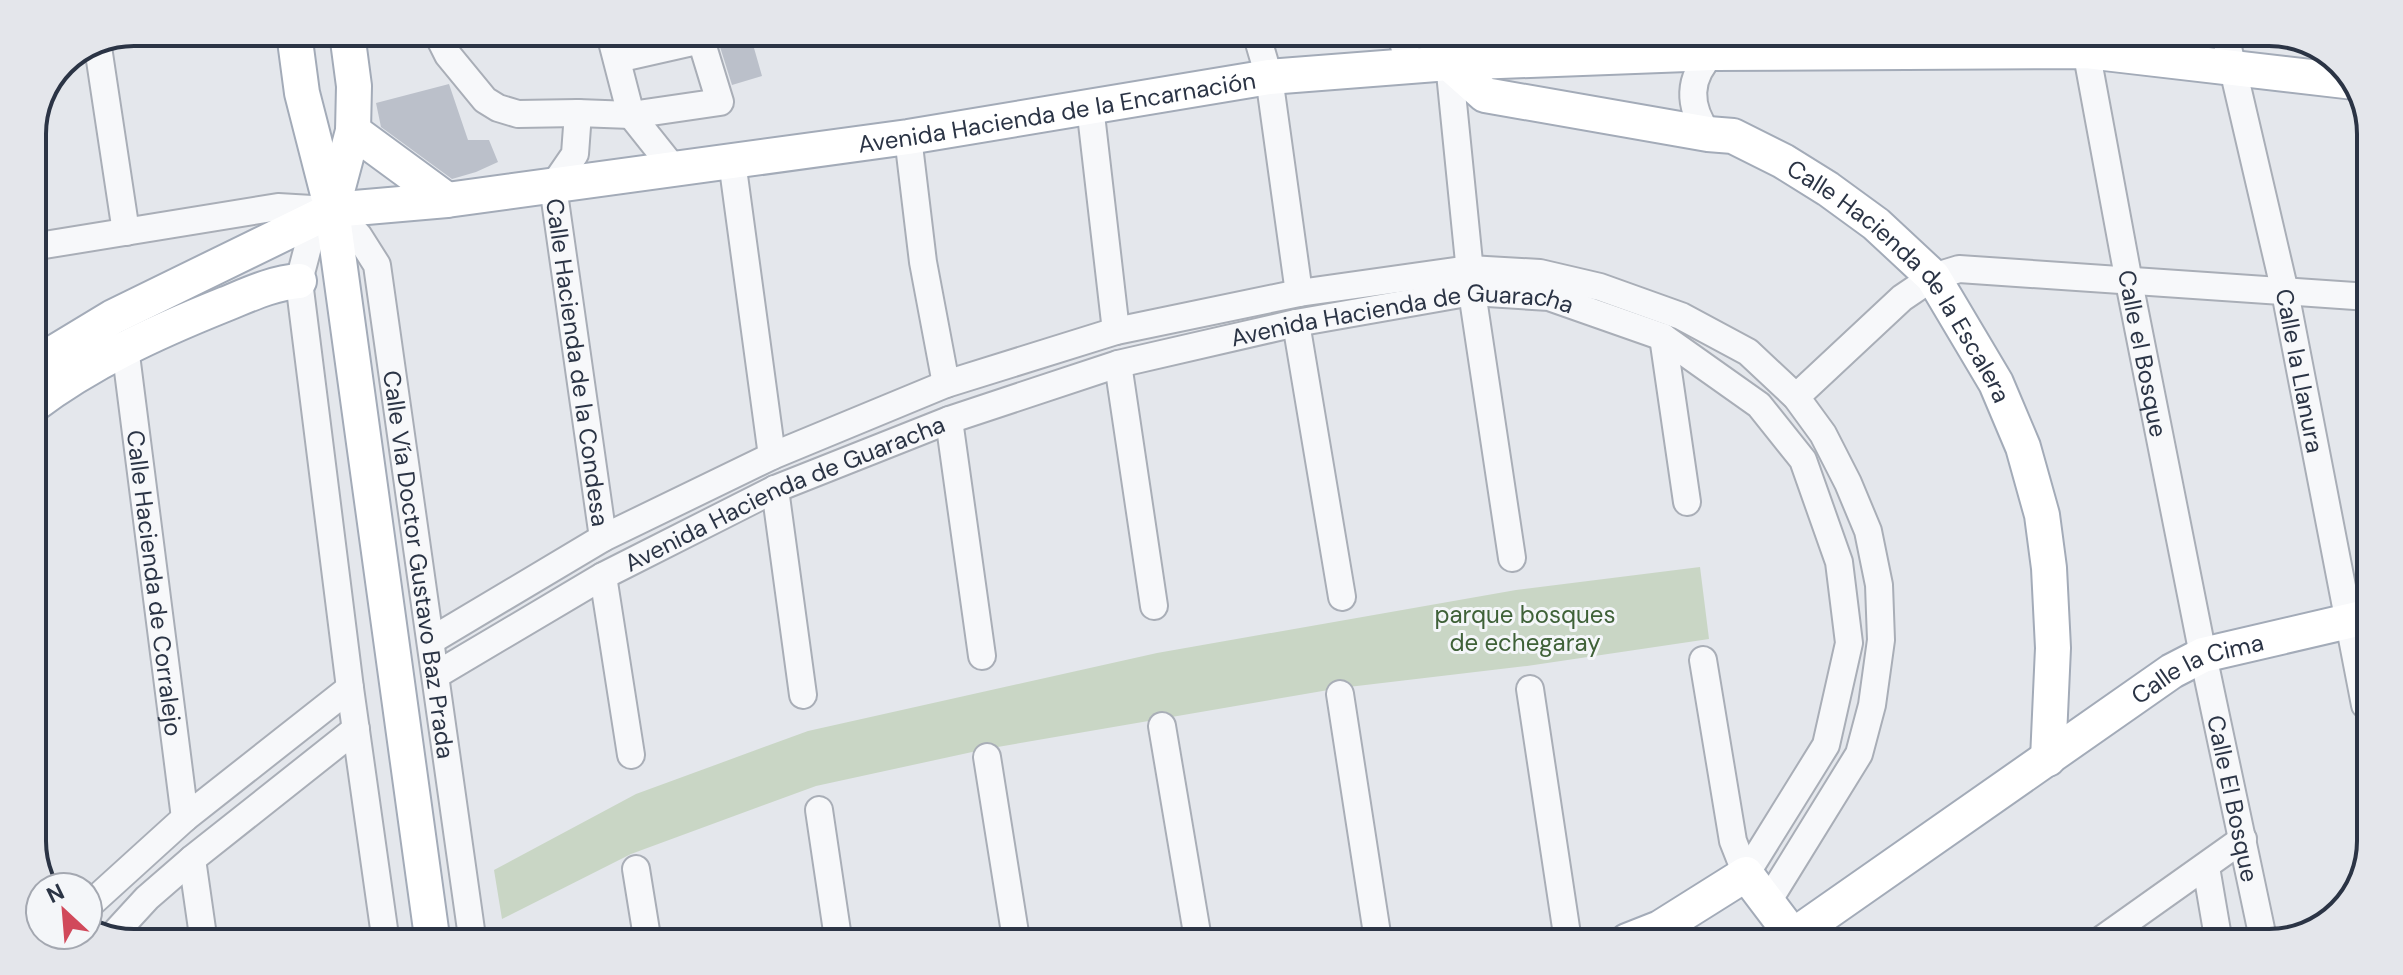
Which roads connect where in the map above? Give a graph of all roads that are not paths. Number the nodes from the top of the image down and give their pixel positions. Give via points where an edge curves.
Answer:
1 (296, 46) edge
2 (349, 46) edge
3 (444, 46) edge
4 (613, 46) edge
5 (674, 46) edge
6 (703, 46) edge
7 (1260, 46) edge
8 (1788, 46) edge
9 (2085, 46) edge
10 (2103, 46) edge
11 (1560, 48) edge
12 (1716, 48) edge
13 (1406, 51) edge
14 (2229, 53) edge
15 (99, 54) edge
16 (617, 59) junction
17 (1449, 63) junction
18 (1269, 77) junction
19 (2336, 78) edge
20 (354, 86) junction
21 (302, 93) junction
22 (1090, 106) junction
23 (578, 113) junction
24 (631, 115) junction
25 (353, 131) junction
26 (1721, 135) junction
27 (908, 137) junction
28 (732, 161) junction
29 (674, 169) junction
30 (553, 186) junction
31 (447, 200) junction
32 (332, 210) junction
33 (126, 232) junction
34 (46, 245) edge
35 (1933, 277) junction
36 (1471, 280) junction
37 (299, 281) junction
38 (2129, 282) junction
39 (2285, 292) junction
40 (1299, 293) junction
41 (2357, 296) edge
42 (1296, 323) junction
43 (1116, 331) junction
44 (1663, 337) junction
45 (1075, 344) junction
46 (125, 347) junction
47 (46, 358) edge
48 (1118, 364) junction
49 (980, 375) junction
50 (1079, 377) junction
51 (946, 384) junction
52 (46, 395) edge
53 (1796, 397) junction
54 (985, 407) junction
55 (949, 420) junction
56 (772, 456) junction
57 (775, 489) junction
58 (1687, 502) dead end
59 (652, 514) junction
60 (603, 538) junction
61 (666, 544) junction
62 (1512, 558) dead end
63 (603, 576) junction
64 (1342, 597) dead end
65 (1154, 606) dead end
66 (2357, 619) edge
67 (432, 640) junction
68 (2203, 655) junction
69 (982, 656) dead end
70 (1703, 660) dead end
71 (436, 675) junction
72 (350, 688) junction
73 (1530, 689) dead end
74 (1340, 694) dead end
75 (803, 695) dead end
76 (1162, 726) dead end
77 (356, 729) junction
78 (631, 755) dead end
79 (987, 757) dead end
80 (2048, 759) junction
81 (819, 810) dead end
82 (185, 818) junction
83 (2243, 839) junction
84 (192, 859) junction
85 (2206, 867) junction
86 (636, 869) dead end
87 (1746, 874) junction
88 (104, 891) edge
89 (1767, 903) junction
90 (120, 927) edge
91 (202, 929) edge
92 (384, 929) edge
93 (431, 929) edge
94 (471, 929) edge
95 (646, 929) edge
96 (837, 929) edge
97 (1014, 929) edge
98 (1196, 929) edge
99 (1376, 929) edge
100 (1566, 929) edge
101 (1668, 929) edge
102 (1781, 929) edge
103 (1801, 929) edge
104 (2117, 929) edge
105 (2217, 929) edge
106 (2261, 929) edge

1 - 21 main road, Calle Vía Doctor Gustavo Baz Prada
2 - 20 main road, Calle Vía Doctor Gustavo Baz Prada
3 - 23 street via 485,100 498,108 518,114
4 - 16 street
5 - 16 street
6 - 24 street via 720,102
7 - 18 street
8 - 12 main road, Avenida Hacienda de la Encarnación
9 - 38 street, Calle el Bosque
10 - 14 main road, Avenida Hacienda de la Encarnación
11 - 12 main road, Avenida Hacienda de la Encarnación
11 - 17 main road, Avenida Hacienda de la Encarnación
12 - 26 street via 1711,100
13 - 17 main road, Avenida Hacienda de la Encarnación
13 - 18 main road, Avenida Hacienda de la Encarnación
14 - 19 main road, Avenida Hacienda de la Encarnación
14 - 39 street, Calle la Llanura
15 - 33 street
16 - 24 street
17 - 26 main road, Calle Hacienda de la Escalera via 1485,95
17 - 36 street
18 - 22 main road, Avenida Hacienda de la Encarnación
18 - 40 street
20 - 21 main road
20 - 25 main road, Calle Vía Doctor Gustavo Baz Prada
21 - 32 main road, Calle Vía Doctor Gustavo Baz Prada
22 - 27 main road, Avenida Hacienda de la Encarnación
22 - 43 street
23 - 24 street
23 - 30 street via 575,154
24 - 29 street
25 - 31 main road
25 - 32 main road, Calle Vía Doctor Gustavo Baz Prada
26 - 35 main road, Calle Hacienda de la Escalera via 1783,161 1828,189 1876,224
27 - 28 main road, Avenida Hacienda de la Encarnación
27 - 51 street via 923,262
28 - 29 main road, Avenida Hacienda de la Encarnación
28 - 56 street
29 - 30 main road, Avenida Hacienda de la Encarnación
30 - 31 main road, Avenida Hacienda de la Encarnación
30 - 60 street, Calle Hacienda de la Condesa
31 - 32 main road, Avenida Hacienda de la Encarnación
32 - 33 street, Avenida Hacienda de la Encarnación via 278,207
32 - 37 street, Calle Vía Doctor Gustavo Baz Prada via 309,243
32 - 47 main road via 113,317
32 - 67 street, Calle Vía Doctor Gustavo Baz Prada via 358,235 377,265
32 - 93 main road, Calle Vía Doctor Gustavo Baz Prada
33 - 34 street, Avenida Hacienda de la Encarnación
35 - 38 street via 1959,269
35 - 53 street via 1902,298
35 - 80 main road, Calle Hacienda de la Escalera via 1996,383 2023,447 2042,515 2053,648
36 - 40 street, Avenida Hacienda de Guaracha
36 - 42 street, Avenida Hacienda de Guaracha
36 - 44 street, Avenida Hacienda de Guaracha via 1549,297
36 - 53 street, Avenida Hacienda de Guaracha via 1540,273 1600,287 1681,316 1748,352
36 - 62 street
37 - 46 main road via 271,286
37 - 72 street, Calle Vía Doctor Gustavo Baz Prada
38 - 39 street
38 - 68 street, Calle el Bosque
39 - 41 street
39 - 66 street, Calle la Llanura
40 - 43 street, Avenida Hacienda de Guaracha
42 - 48 street, Avenida Hacienda de Guaracha
42 - 64 street
43 - 45 street, Avenida Hacienda de Guaracha
44 - 58 street
44 - 87 street, Avenida Hacienda de Guaracha via 1759,405 1803,460 1839,562 1849,643 1826,745
45 - 49 street, Avenida Hacienda de Guaracha
45 - 50 street via 1066,356 1068,368
46 - 52 main road
46 - 82 street, Calle Hacienda de Corralejo
48 - 50 street, Avenida Hacienda de Guaracha
48 - 65 street
49 - 51 street, Avenida Hacienda de Guaracha
49 - 54 street via 990,381 992,393
50 - 54 street, Avenida Hacienda de Guaracha
51 - 56 street, Avenida Hacienda de Guaracha
53 - 89 street, Avenida Hacienda de Guaracha via 1823,434 1868,531 1879,585 1881,640 1859,754
54 - 55 street, Avenida Hacienda de Guaracha
55 - 57 street, Avenida Hacienda de Guaracha
55 - 69 street
56 - 59 street, Avenida Hacienda de Guaracha
57 - 61 street, Avenida Hacienda de Guaracha
57 - 75 street
59 - 60 street, Avenida Hacienda de Guaracha
59 - 61 street
60 - 67 street, Avenida Hacienda de Guaracha
61 - 63 street, Avenida Hacienda de Guaracha
63 - 71 street, Avenida Hacienda de Guaracha
63 - 78 street
66 - 68 main road, Calle la Cima
67 - 71 street, Calle Vía Doctor Gustavo Baz Prada
68 - 80 main road, Calle la Cima
68 - 83 street, Calle El Bosque
70 - 87 street via 1733,841
71 - 94 street, Calle Vía Doctor Gustavo Baz Prada
72 - 77 street, Calle Vía Doctor Gustavo Baz Prada
72 - 82 street
73 - 100 street
74 - 99 street
76 - 98 street
77 - 84 street
77 - 92 street, Calle Vía Doctor Gustavo Baz Prada
79 - 97 street
80 - 103 main road, Calle la Cima
81 - 96 street
82 - 88 street
83 - 85 street
83 - 106 street, Calle El Bosque
84 - 90 street
84 - 91 street
85 - 104 street
85 - 105 street, Calle El Bosque
86 - 95 street
87 - 89 main road
87 - 101 main road, Avenida Hacienda de Guaracha
89 - 102 main road

